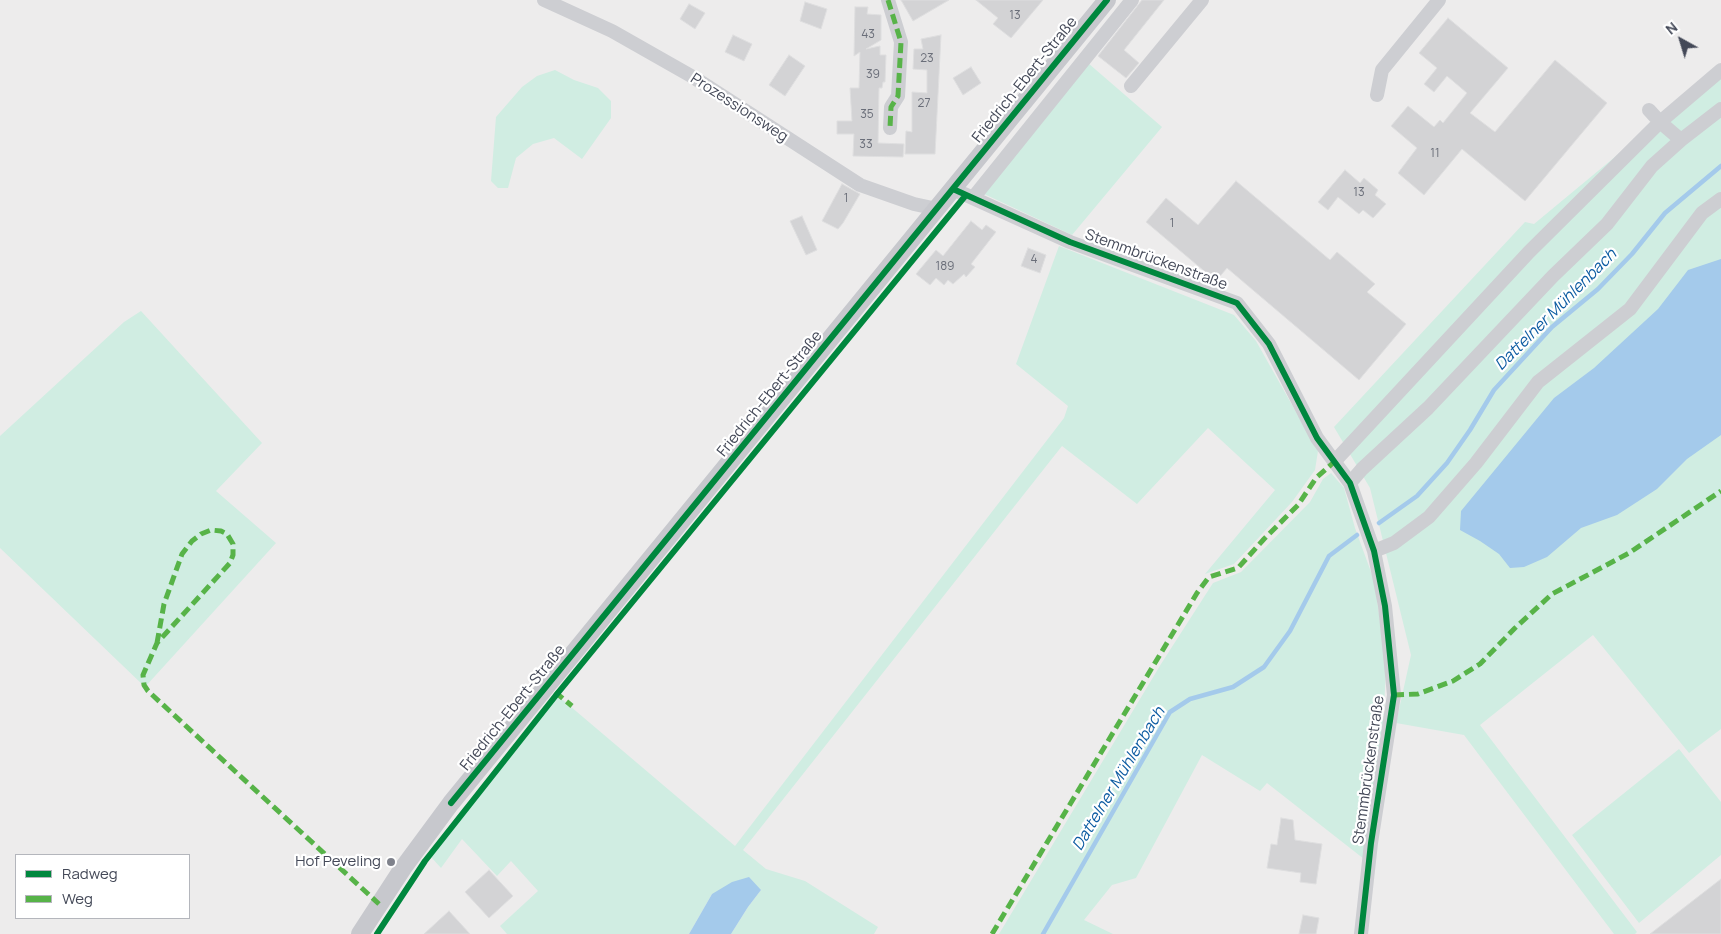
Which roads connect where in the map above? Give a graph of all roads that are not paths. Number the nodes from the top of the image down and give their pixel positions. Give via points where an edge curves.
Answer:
1 (544, 0) edge
2 (888, 0) edge
3 (1107, 0) edge
4 (1132, 0) edge
5 (1202, 0) edge
6 (1439, 0) edge
7 (1721, 70) edge
8 (1131, 86) dead end
9 (1377, 95) dead end
10 (1721, 109) edge
11 (1649, 110) dead end
12 (1660, 122) junction
13 (890, 128) dead end
14 (1680, 140) junction
15 (953, 189) junction
16 (973, 198) junction
17 (1721, 199) edge
18 (937, 209) junction
19 (1334, 462) junction
20 (1350, 482) junction
21 (1374, 551) junction
22 (360, 934) edge
23 (1361, 934) edge

1 - 18 street, Prozessionsweg via 612,31 693,77 860,185
2 - 13 street via 901,42 898,96 891,107
3 - 15 main road, Friedrich-Ebert-Straße
4 - 16 street
5 - 8 street
6 - 9 street via 1382,70
7 - 12 street
10 - 14 street
11 - 12 street
12 - 14 street
12 - 19 street via 1529,252
14 - 20 street via 1652,166 1607,224 1428,408
15 - 16 street
15 - 18 main road, Friedrich-Ebert-Straße
16 - 19 street, Stemmbrückenstraße via 1070,242 1237,303 1269,344 1317,438
17 - 21 street via 1702,212 1630,309 1538,382 1476,463 1429,517 1394,543
18 - 22 main road, Friedrich-Ebert-Straße via 450,804
19 - 20 street, Stemmbrückenstraße
20 - 21 street, Stemmbrückenstraße
21 - 23 street, Stemmbrückenstraße via 1385,606 1394,695 1370,843

